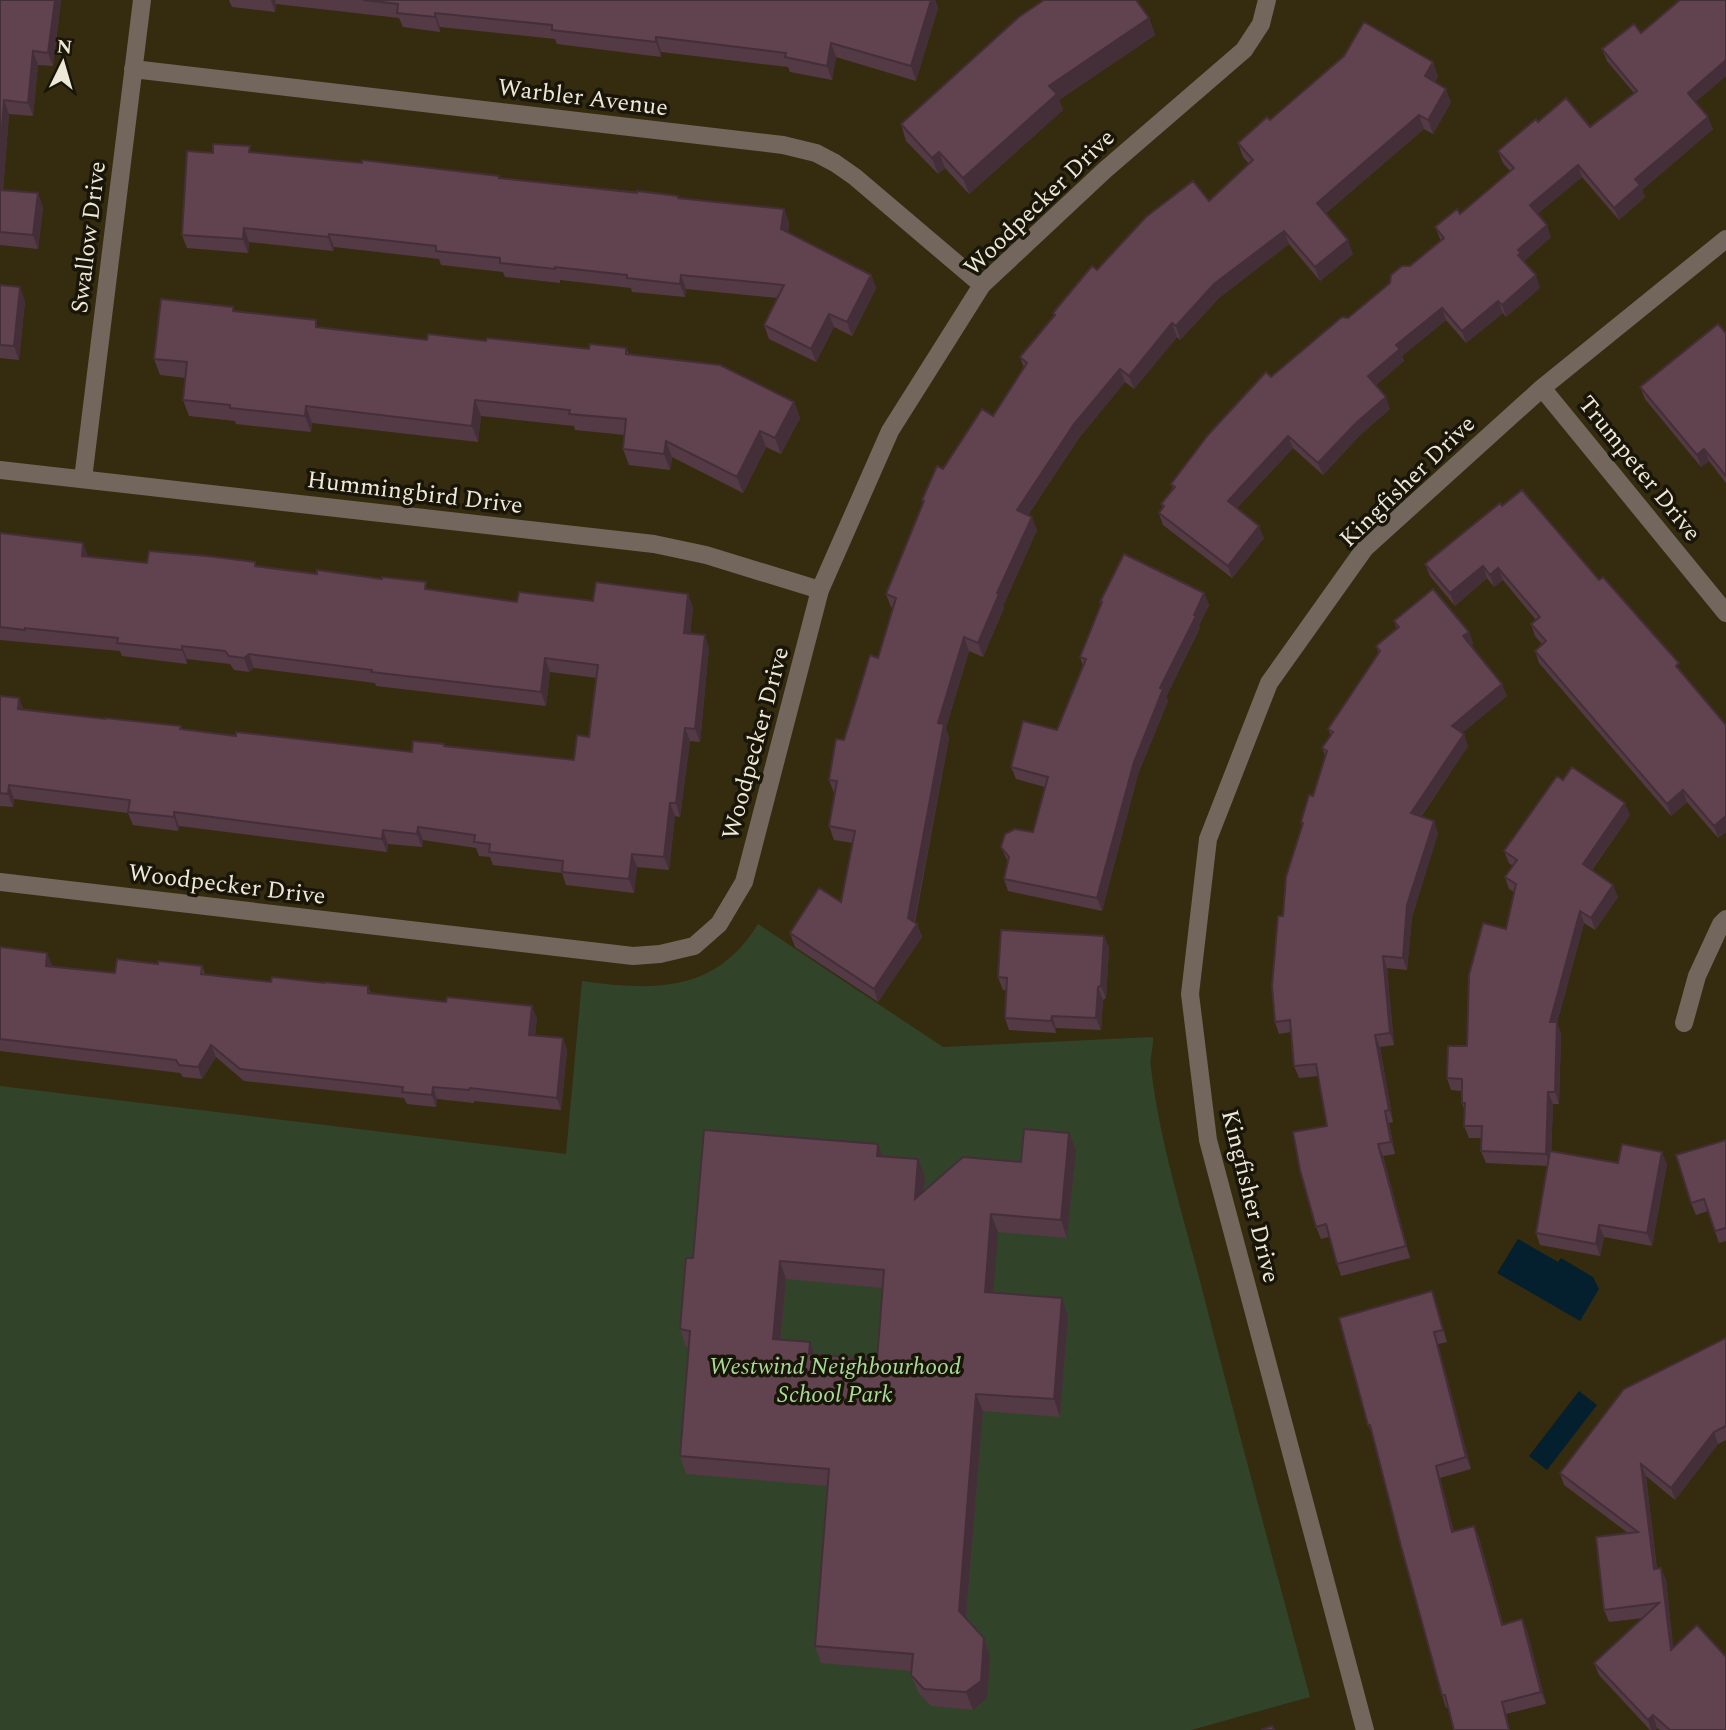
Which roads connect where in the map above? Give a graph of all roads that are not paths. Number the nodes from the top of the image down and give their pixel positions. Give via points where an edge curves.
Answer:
1 (142, 0) edge
2 (1267, 0) edge
3 (133, 69) junction
4 (1726, 239) edge
5 (982, 285) junction
6 (1542, 388) junction
7 (0, 470) edge
8 (83, 479) junction
9 (820, 590) junction
10 (1726, 613) edge
11 (0, 882) edge
12 (1726, 919) edge
13 (1684, 1023) dead end
14 (1365, 1730) edge

1 - 3 street, Swallow Drive
2 - 5 street, Woodpecker Drive via 1261,24 1244,50
3 - 5 street, Warbler Avenue via 783,145 816,153 855,177
3 - 8 street, Swallow Drive
4 - 6 street, Kingfisher Drive
5 - 9 street, Woodpecker Drive via 890,431
6 - 10 street, Trumpeter Drive
6 - 14 street, Kingfisher Drive via 1365,548 1269,683 1208,839 1190,994 1208,1140
7 - 8 street, Hummingbird Drive
8 - 9 street, Hummingbird Drive via 654,544
9 - 11 street, Woodpecker Drive via 744,882 719,924 694,946 634,956
12 - 13 street via 1697,976

